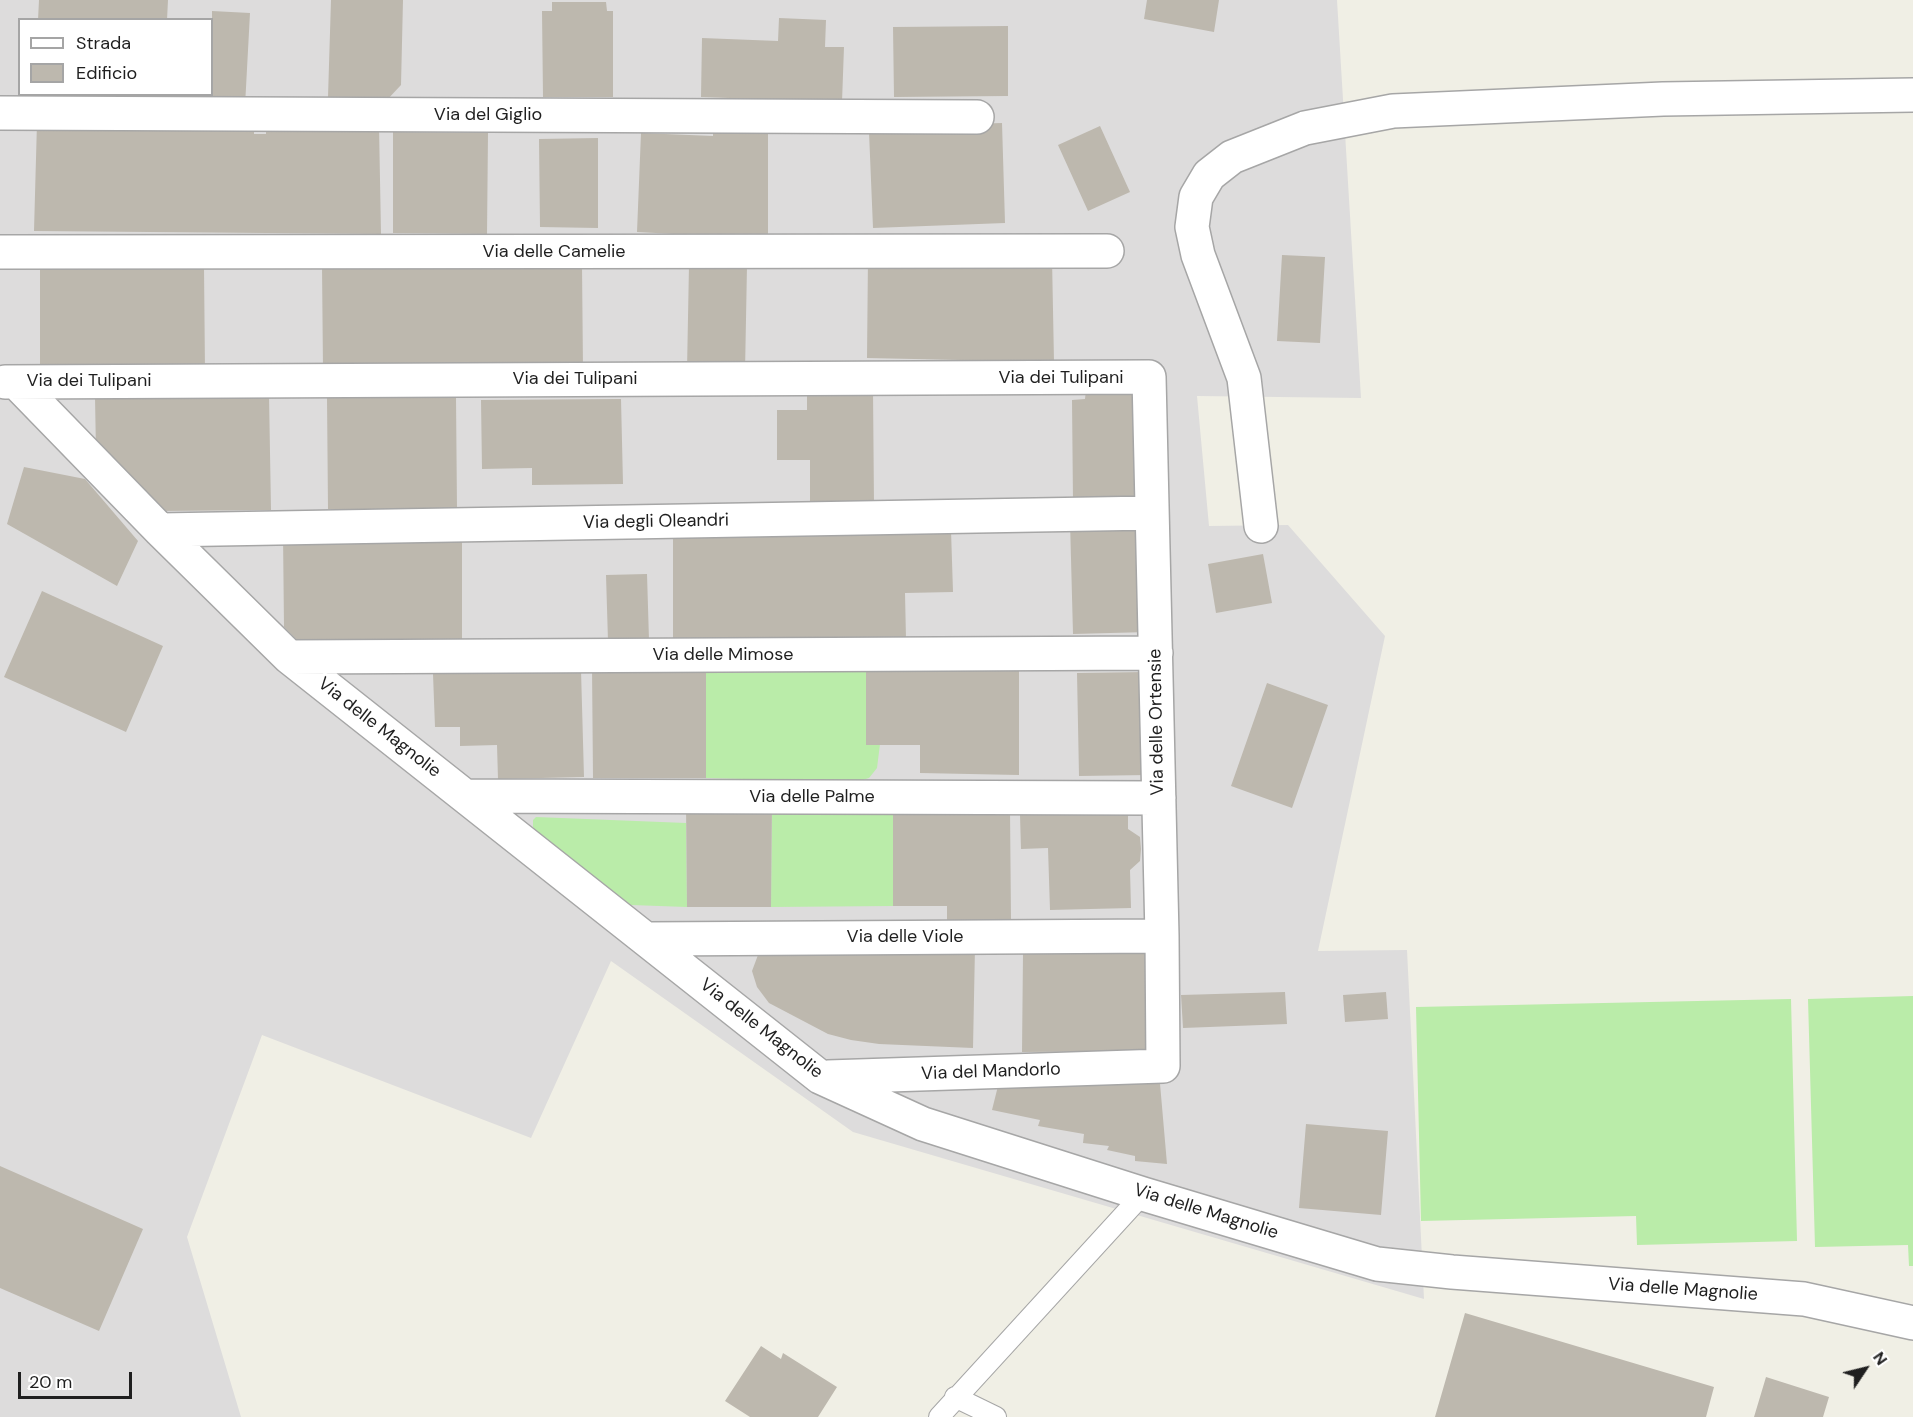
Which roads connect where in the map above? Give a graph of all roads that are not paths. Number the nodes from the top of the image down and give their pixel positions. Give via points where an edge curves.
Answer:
1 (1913, 94) edge
2 (0, 113) edge
3 (977, 117) dead end
4 (1107, 251) dead end
5 (0, 252) edge
6 (1149, 377) joint
7 (8, 382) edge
8 (1152, 513) junction
9 (1261, 525) dead end
10 (160, 531) junction
11 (1156, 653) junction
12 (289, 657) junction
13 (465, 796) junction
14 (1159, 798) junction
15 (1162, 936) junction
16 (648, 939) junction
17 (1163, 1066) joint
18 (820, 1077) junction
19 (1143, 1194) junction
20 (1913, 1323) edge
21 (955, 1397) junction
22 (939, 1417) edge
23 (996, 1417) edge

1 - 9 street via 1663,99 1393,111 1305,128 1232,158 1209,175 1196,197 1192,227 1198,255 1244,378
2 - 3 street, Via del Giglio
4 - 5 street, Via delle Camelie
6 - 7 street, Via dei Tulipani
6 - 8 street, Via delle Ortensie
7 - 10 street, Via delle Magnolie
8 - 10 street, Via degli Oleandri
8 - 11 street, Via delle Ortensie
10 - 12 street, Via delle Magnolie
11 - 12 street, Via delle Mimose
11 - 14 street, Via delle Ortensie
12 - 13 street, Via delle Magnolie
13 - 14 street, Via delle Palme
13 - 16 street, Via delle Magnolie
14 - 15 street, Via delle Ortensie
15 - 16 street, Via delle Viole
15 - 17 street, Via delle Ortensie
16 - 18 street, Via delle Magnolie
17 - 18 street, Via del Mandorlo
18 - 19 street, Via delle Magnolie via 923,1124
19 - 20 street, Via delle Magnolie via 1377,1264 1804,1299
19 - 21 lane
21 - 22 lane
21 - 23 lane

